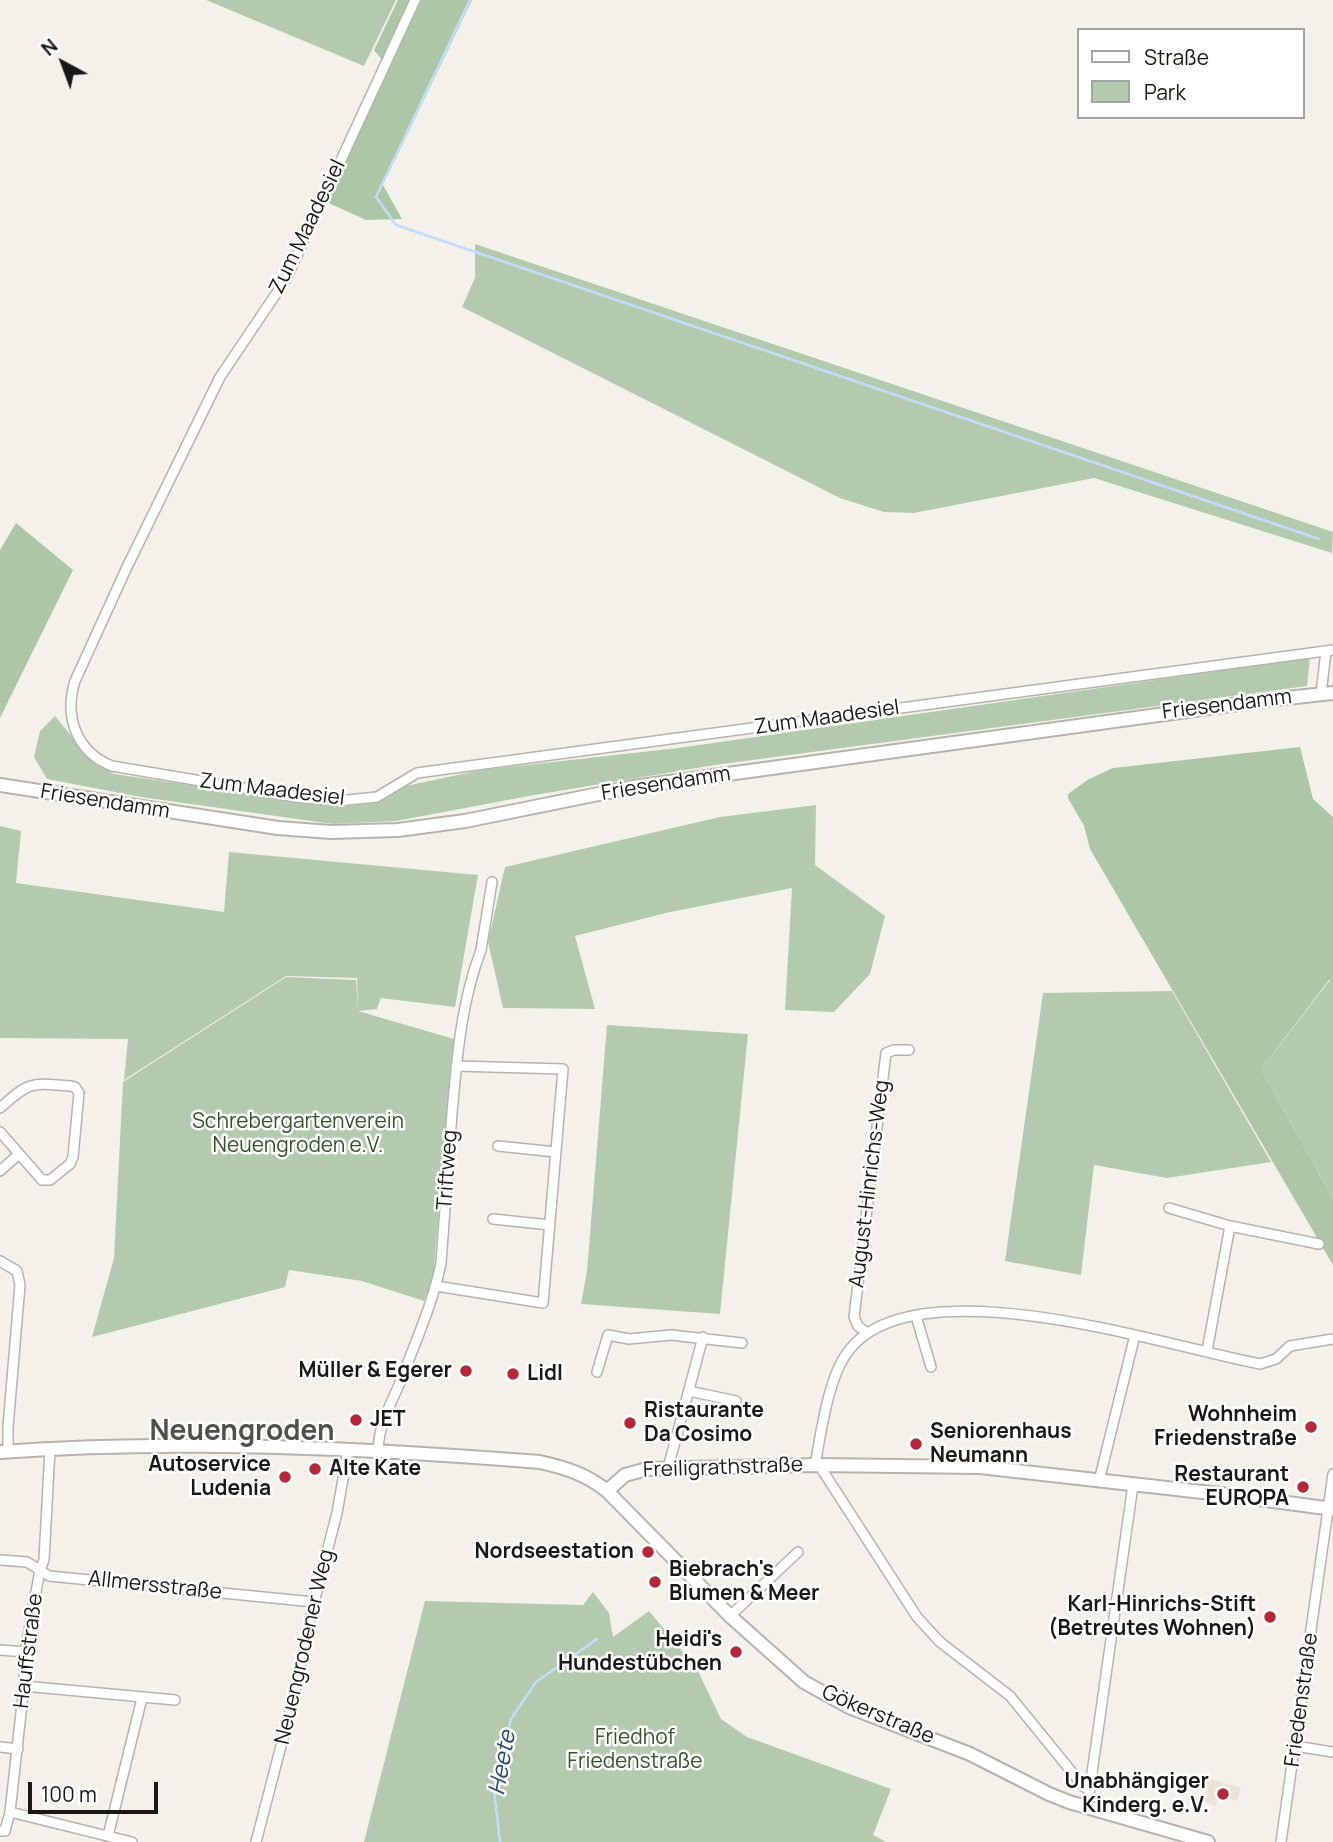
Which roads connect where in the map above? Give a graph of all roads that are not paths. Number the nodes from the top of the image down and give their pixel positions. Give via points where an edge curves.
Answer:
1 (415, 0) edge
2 (1329, 650) edge
3 (1327, 693) edge
4 (0, 785) edge
5 (492, 882) dead end
6 (909, 1050) dead end
7 (456, 1066) junction
8 (0, 1108) edge
9 (0, 1132) edge
10 (498, 1146) dead end
11 (556, 1152) junction
12 (19, 1154) junction
13 (0, 1171) edge
14 (1169, 1208) dead end
15 (493, 1219) dead end
16 (550, 1225) junction
17 (1230, 1226) junction
18 (1319, 1244) dead end
19 (0, 1261) edge
20 (436, 1286) junction
21 (916, 1316) junction
22 (867, 1333) junction
23 (1135, 1335) junction
24 (703, 1337) junction
25 (1333, 1339) edge
26 (743, 1343) dead end
27 (1207, 1351) junction
28 (931, 1367) dead end
29 (597, 1372) dead end
30 (689, 1391) junction
31 (736, 1401) dead end
32 (50, 1448) junction
33 (348, 1450) junction
34 (378, 1450) junction
35 (4, 1452) edge
36 (817, 1465) junction
37 (667, 1468) junction
38 (1333, 1474) edge
39 (1099, 1481) junction
40 (1133, 1485) junction
41 (607, 1491) junction
42 (1331, 1509) edge
43 (798, 1552) dead end
44 (0, 1560) edge
45 (40, 1570) junction
46 (314, 1602) junction
47 (730, 1616) junction
48 (0, 1650) edge
49 (25, 1652) junction
50 (24, 1686) junction
51 (142, 1698) junction
52 (174, 1700) dead end
53 (1295, 1746) junction
54 (0, 1748) edge
55 (18, 1749) junction
56 (1333, 1752) edge
57 (1090, 1788) junction
58 (1087, 1808) junction
59 (10, 1812) junction
60 (0, 1831) edge
61 (107, 1836) junction
62 (132, 1842) edge
63 (256, 1842) edge
64 (1208, 1842) edge
65 (1281, 1842) edge

1 - 2 street, Zum Maadesiel via 286,279 220,377 75,681 70,701 74,728 102,762 296,797 370,800 417,773
2 - 3 street, Zum Maadesiel
3 - 4 main road, Friesendamm via 634,788 398,830 278,828
5 - 7 street, Triftweg via 481,950 462,1012
6 - 22 street, August-Hinrichs-Weg via 886,1053 854,1317
7 - 11 street via 563,1069
7 - 20 street, Triftweg
8 - 12 street via 35,1083 75,1087 79,1093 70,1164 50,1180 42,1180
9 - 12 street
10 - 11 street
11 - 16 street
12 - 13 street
14 - 17 street
15 - 16 street
16 - 20 street via 543,1303
17 - 18 street
17 - 27 street
19 - 35 street via 17,1271 20,1285
20 - 34 street, Triftweg via 381,1423
21 - 22 street via 896,1319
21 - 23 street via 976,1312 1076,1322
21 - 28 street
22 - 36 street via 846,1354 828,1398
23 - 27 street
23 - 39 street
24 - 26 street
24 - 29 street via 629,1339 608,1335
24 - 30 street
25 - 27 street via 1290,1346 1276,1359 1260,1364
30 - 31 street
30 - 37 street
32 - 33 main road
32 - 35 main road
32 - 45 street, Hauffstraße
33 - 34 main road
33 - 46 street, Neuengrodener Weg
34 - 41 main road via 540,1462 576,1471
36 - 37 main road, Freiligrathstraße
36 - 39 main road, Freiligrathstraße via 980,1466
36 - 57 street via 917,1617 940,1642 1010,1696 1084,1787
37 - 41 main road, Freiligrathstraße via 635,1471
38 - 42 street, Friedenstraße
39 - 40 main road, Freiligrathstraße
40 - 42 main road, Freiligrathstraße
40 - 57 street
41 - 47 main road, Gökerstraße
42 - 53 street, Friedenstraße
43 - 47 street
44 - 45 street, Allmersstraße via 27,1562
45 - 46 street, Allmersstraße via 49,1576
45 - 49 street, Hauffstraße
46 - 63 street, Neuengrodener Weg
47 - 58 main road, Gökerstraße via 818,1691
48 - 49 street
49 - 50 street, Hauffstraße
50 - 51 street
50 - 55 street, Hauffstraße
51 - 52 street
51 - 61 street
53 - 56 street
53 - 65 street, Friedenstraße
54 - 55 street
55 - 59 street, Hauffstraße
57 - 58 street
58 - 64 main road, Gökerstraße
59 - 60 street via 5,1831
59 - 61 street
61 - 62 street

